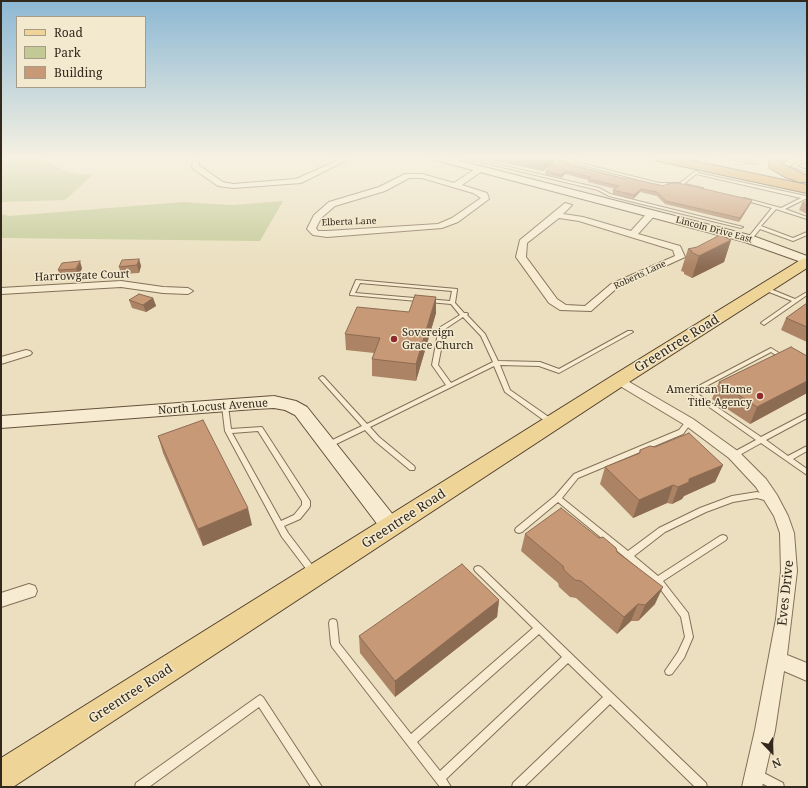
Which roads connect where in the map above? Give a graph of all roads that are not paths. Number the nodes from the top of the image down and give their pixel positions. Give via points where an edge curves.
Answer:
1 (366, 194) edge
2 (481, 194) edge
3 (591, 194) edge
4 (806, 195) edge
5 (740, 198) edge
6 (610, 199) junction
7 (568, 205) dead end
8 (775, 207) junction
9 (782, 209) junction
10 (802, 211) dead end
11 (652, 213) junction
12 (796, 214) junction
13 (557, 215) junction
14 (807, 218) edge
15 (741, 227) dead end
16 (759, 227) junction
17 (807, 233) edge
18 (633, 234) junction
19 (749, 239) junction
20 (807, 261) edge
21 (766, 289) junction
22 (1, 291) edge
23 (188, 291) dead end
24 (807, 292) edge
25 (795, 301) junction
26 (452, 303) junction
27 (465, 314) junction
28 (764, 323) dead end
29 (630, 332) dead end
30 (26, 353) dead end
31 (1, 361) edge
32 (789, 361) edge
33 (496, 363) junction
34 (322, 378) dead end
35 (619, 380) junction
36 (450, 386) junction
37 (225, 406) junction
38 (807, 415) edge
39 (1, 422) edge
40 (689, 422) junction
41 (552, 423) junction
42 (367, 426) junction
43 (228, 431) junction
44 (761, 440) junction
45 (328, 446) junction
46 (807, 448) edge
47 (734, 455) junction
48 (788, 459) junction
49 (412, 468) dead end
50 (807, 472) edge
51 (558, 498) junction
52 (772, 499) junction
53 (280, 525) junction
54 (391, 527) junction
55 (520, 530) dead end
56 (723, 538) dead end
57 (628, 556) junction
58 (478, 569) dead end
59 (316, 575) junction
60 (658, 580) junction
61 (29, 590) dead end
62 (1, 600) edge
63 (333, 623) dead end
64 (539, 628) junction
65 (568, 657) junction
66 (777, 659) junction
67 (669, 671) dead end
68 (807, 672) edge
69 (610, 697) junction
70 (411, 741) junction
71 (1, 776) edge
72 (440, 778) junction
73 (754, 780) edge
74 (140, 787) edge
75 (317, 787) edge
76 (446, 787) edge
77 (517, 787) edge
78 (702, 787) edge
79 (780, 787) edge

1 - 2 street, Elberta Lane via 332,204 320,213 311,229 316,233 328,234 446,225 485,199
3 - 6 street, Lincoln Drive East
4 - 9 lane
5 - 8 lane
6 - 11 street, Lincoln Drive East
6 - 15 lane
7 - 13 street
8 - 9 lane
8 - 16 lane
9 - 12 lane
10 - 12 lane
11 - 18 street
11 - 19 street, Lincoln Drive East
12 - 14 lane
13 - 18 street, Roberts Lane
13 - 18 street, Roberts Lane via 523,242 521,257 553,301 564,308 587,309 614,286 680,257 677,248
16 - 17 lane via 791,239 798,239
16 - 19 lane
19 - 20 street, Lincoln Drive East
20 - 21 main road, Greentree Road
21 - 25 lane
21 - 35 main road, Greentree Road
22 - 23 street, Harrowgate Court via 121,284
24 - 25 lane
25 - 28 lane
26 - 26 lane via 455,290 358,281 352,294
26 - 27 lane
27 - 33 lane via 483,335
27 - 36 lane via 442,328 435,366
29 - 33 lane via 559,371 540,364
30 - 31 street
32 - 44 lane via 770,350 691,392
33 - 36 lane
33 - 41 lane via 506,392
34 - 42 lane
35 - 40 street, Eves Drive
35 - 41 main road, Greentree Road
36 - 42 lane
37 - 39 street, North Locust Avenue
37 - 43 lane
37 - 45 street, North Locust Avenue via 274,402 290,405 301,411
38 - 44 lane
40 - 47 street, Eves Drive
40 - 51 lane via 681,432 576,476
41 - 54 main road, Greentree Road
42 - 45 lane
42 - 49 lane
43 - 53 lane
43 - 53 lane via 260,429 306,501 306,506 297,517
44 - 47 lane
44 - 48 lane
45 - 54 street, North Locust Avenue
46 - 48 lane
47 - 52 street, Eves Drive
48 - 50 lane
51 - 55 lane
51 - 57 lane
52 - 57 lane via 757,495 738,498 703,510 662,530
52 - 66 street, Eves Drive via 787,533 789,552 786,598
53 - 59 lane
54 - 59 main road, Greentree Road
56 - 60 lane
57 - 60 lane
58 - 64 lane
59 - 71 main road, Greentree Road
60 - 67 lane via 685,616 689,637 681,655
61 - 62 street
63 - 70 lane via 335,644
64 - 65 lane
64 - 70 lane
65 - 69 lane
65 - 72 lane
66 - 68 street
66 - 73 street, Eves Drive
69 - 77 lane
69 - 78 lane
70 - 72 lane
72 - 76 lane
73 - 79 lane
74 - 75 lane via 260,700

